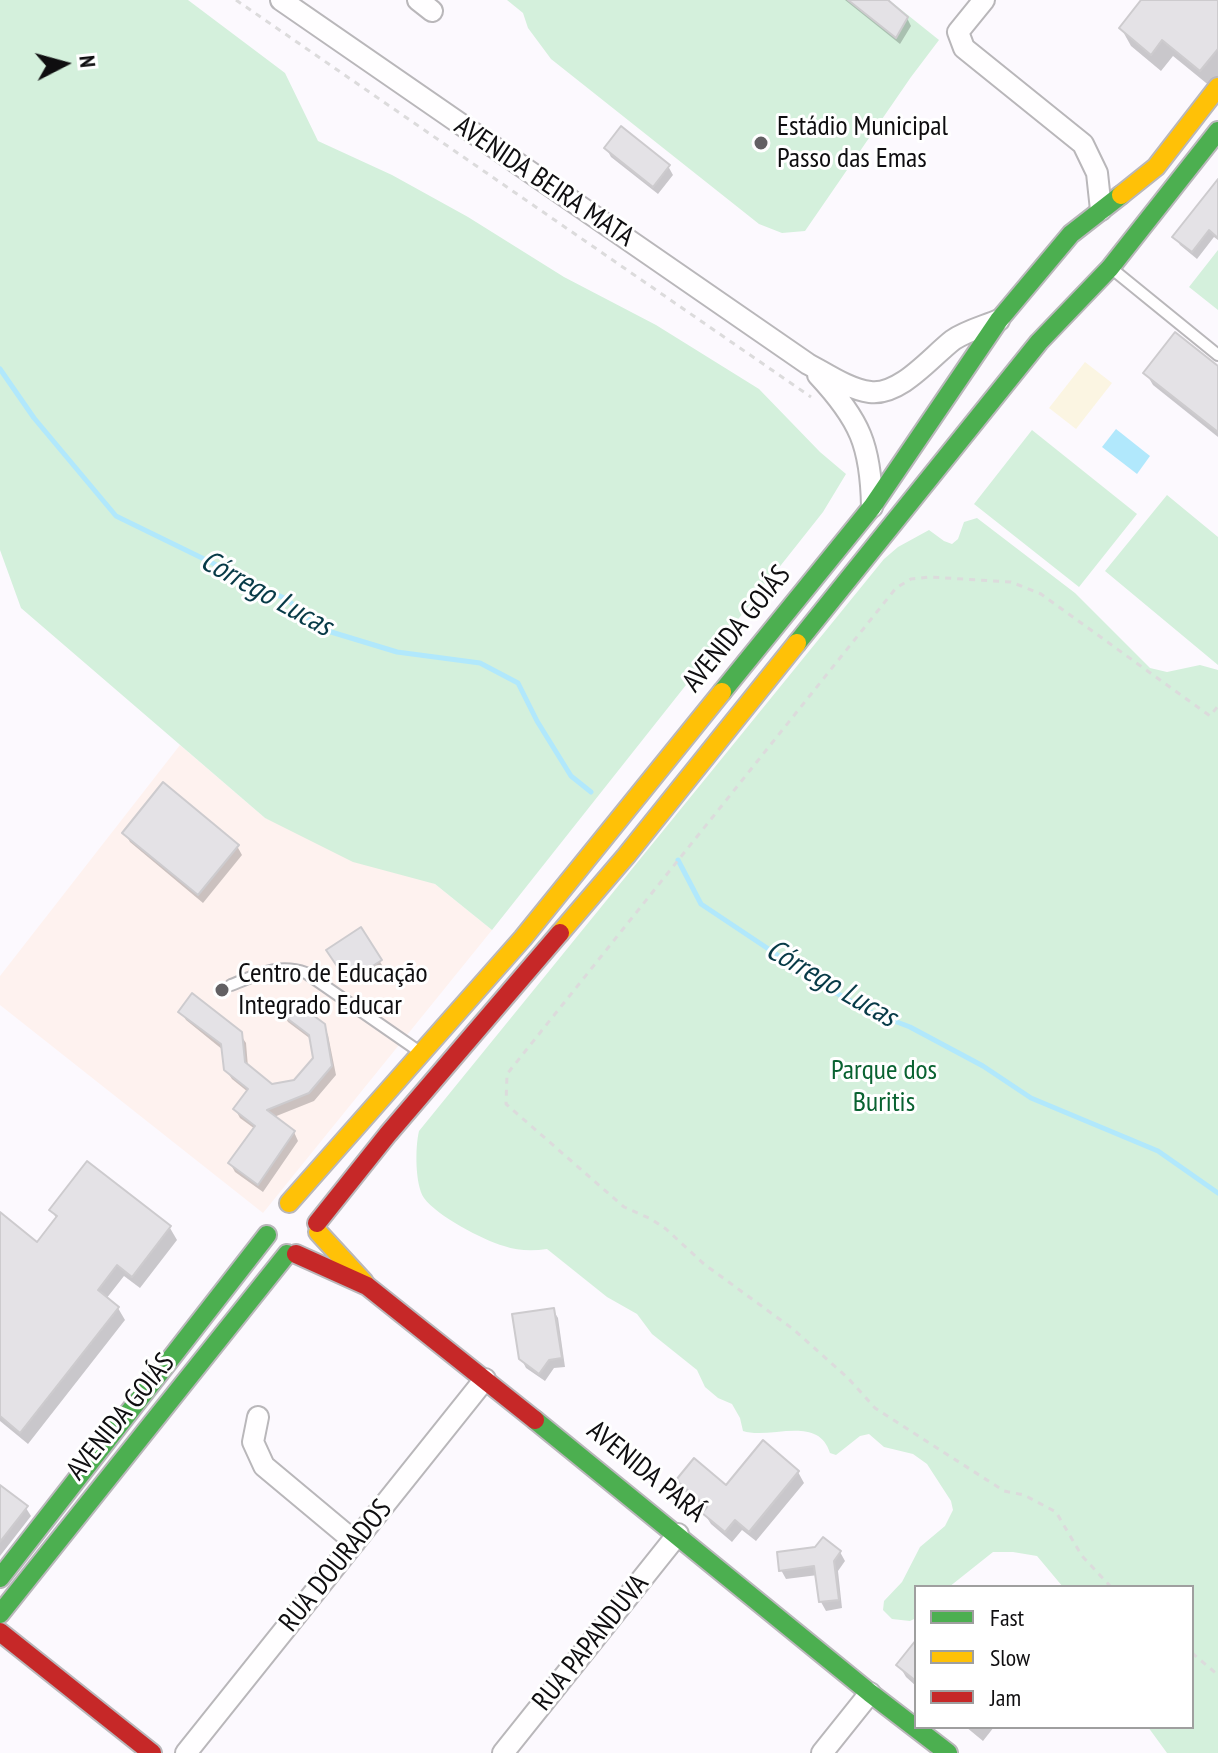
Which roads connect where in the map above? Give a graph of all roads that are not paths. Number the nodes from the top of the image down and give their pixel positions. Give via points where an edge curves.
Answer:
1 (281, 0) edge
2 (984, 0) edge
3 (1218, 87) edge
4 (1218, 131) edge
5 (1111, 219) junction
6 (1125, 247) junction
7 (1110, 267) junction
8 (1004, 314) junction
9 (1027, 334) junction
10 (1218, 355) edge
11 (808, 364) junction
12 (872, 507) junction
13 (231, 985) dead end
14 (422, 1053) junction
15 (274, 1216) junction
16 (317, 1228) junction
17 (291, 1254) junction
18 (367, 1286) junction
19 (485, 1379) junction
20 (258, 1417) dead end
21 (678, 1534) junction
22 (355, 1542) junction
23 (0, 1578) edge
24 (0, 1614) edge
25 (0, 1632) edge
26 (870, 1693) junction
27 (914, 1727) edge
28 (917, 1729) edge
29 (152, 1753) edge
30 (186, 1753) edge
31 (503, 1753) edge
32 (822, 1753) edge
33 (948, 1753) edge

1 - 11 street, AVENIDA BEIRA MATA
2 - 5 street via 958,32 964,48 1083,144
3 - 5 main road, AVENIDA GOIÁS
4 - 6 main road, AVENIDA GOIÁS
5 - 6 main road
5 - 8 main road, AVENIDA GOIÁS via 1071,234
6 - 7 main road, AVENIDA GOIÁS
7 - 9 main road, AVENIDA GOIÁS via 1058,325
7 - 10 lane
8 - 9 main road
8 - 11 street, AVENIDA BEIRA MATA via 956,338 919,370 881,392 856,388
8 - 12 main road, AVENIDA GOIÁS
9 - 16 main road, AVENIDA GOIÁS via 626,856 388,1134
11 - 12 street, AVENIDA BEIRA MATA via 851,413 862,437
12 - 14 main road, AVENIDA GOIÁS via 523,938
13 - 14 lane via 276,968 292,968
14 - 15 main road, AVENIDA GOIÁS
15 - 16 main road via 304,1206
15 - 17 main road via 274,1247
15 - 23 main road, AVENIDA GOIÁS
16 - 17 main road via 309,1247
16 - 18 main road
17 - 18 main road, AVENIDA PARÁ
17 - 24 main road, AVENIDA GOIÁS
18 - 19 main road, AVENIDA PARÁ
19 - 21 main road, AVENIDA PARÁ
19 - 22 street, RUA DOURADOS
20 - 22 street via 253,1442 264,1466
21 - 26 main road, AVENIDA PARÁ
21 - 31 street, RUA PAPANDUVA
22 - 30 street, RUA DOURADOS
25 - 29 main road
26 - 27 main road, AVENIDA PARÁ
26 - 32 street
28 - 33 main road, AVENIDA PARÁ

